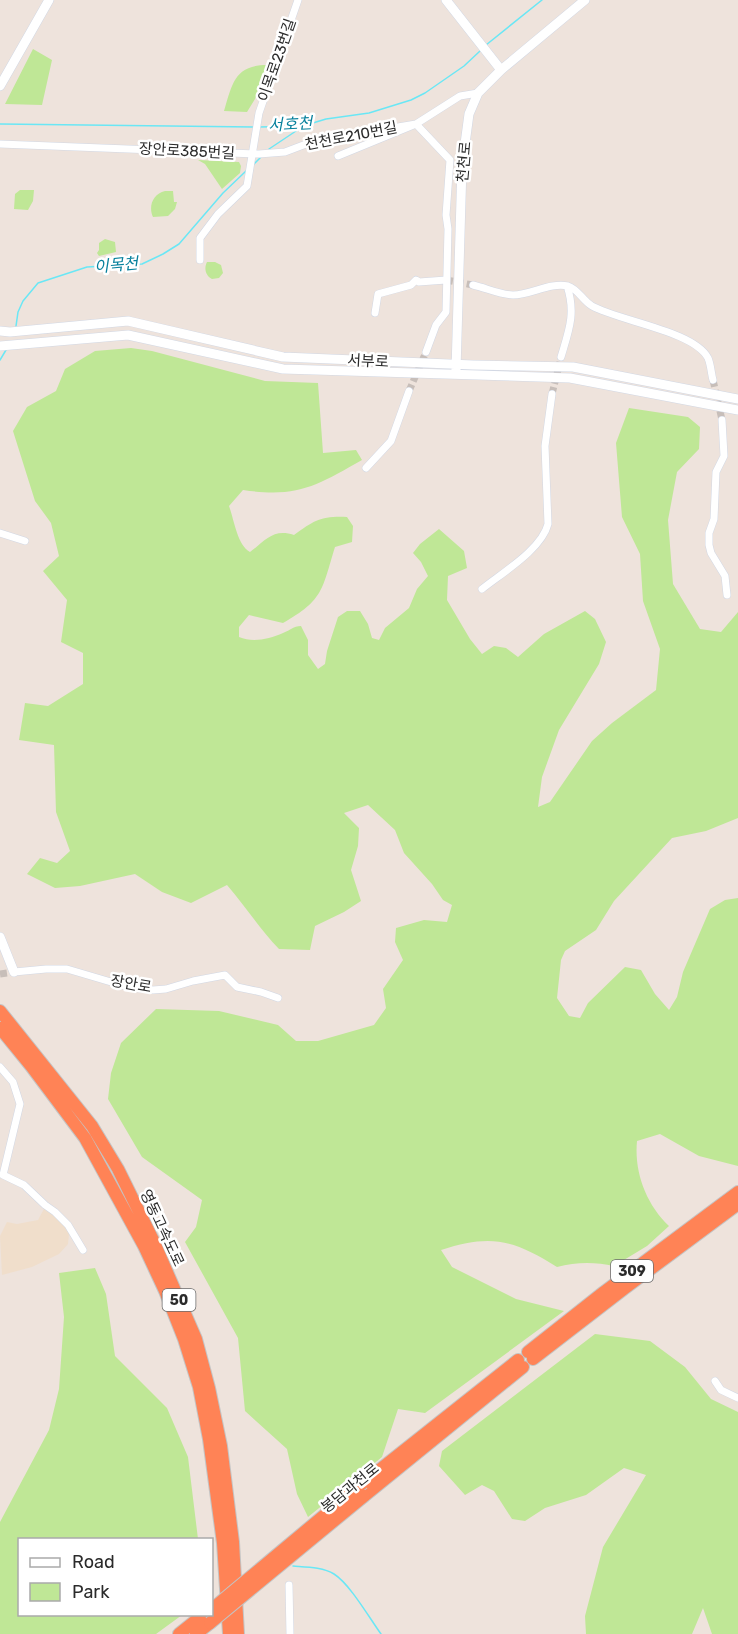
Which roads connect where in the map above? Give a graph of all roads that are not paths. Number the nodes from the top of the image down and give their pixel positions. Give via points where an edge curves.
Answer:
1 (49, 0) edge
2 (298, 0) edge
3 (447, 0) edge
4 (585, 0) edge
5 (501, 70) junction
6 (0, 86) edge
7 (478, 93) junction
8 (416, 124) junction
9 (0, 144) edge
10 (250, 155) junction
11 (338, 156) dead end
12 (200, 260) dead end
13 (446, 280) junction
14 (473, 285) tunnel mouth
15 (567, 286) junction
16 (375, 313) dead end
17 (0, 332) edge
18 (0, 346) edge
19 (426, 352) tunnel mouth
20 (561, 357) tunnel mouth
21 (456, 370) junction
22 (713, 380) tunnel mouth
23 (409, 391) tunnel mouth
24 (552, 393) tunnel mouth
25 (738, 399) edge
26 (738, 410) edge
27 (722, 420) tunnel mouth
28 (366, 468) dead end
29 (0, 533) edge
30 (25, 541) dead end
31 (482, 588) dead end
32 (727, 595) dead end
33 (0, 937) edge
34 (14, 972) joint
35 (278, 998) dead end
36 (0, 1011) edge
37 (0, 1028) edge
38 (0, 1067) edge
39 (738, 1192) edge
40 (738, 1204) edge
41 (83, 1250) dead end
42 (526, 1360) junction
43 (715, 1381) dead end
44 (738, 1398) edge
45 (364, 1489) junction
46 (289, 1585) dead end
47 (213, 1608) edge
48 (213, 1614) edge
49 (207, 1619) edge
50 (179, 1634) edge
51 (196, 1634) edge
52 (229, 1634) edge
53 (238, 1634) edge
54 (290, 1634) edge

1 - 6 main road
2 - 10 street, 이목로23번길 via 259,113
3 - 5 main road
4 - 5 main road, 천천로
5 - 7 main road, 천천로
7 - 8 street, 천천로210번길 via 460,96
7 - 21 main road, 천천로 via 469,114 462,166
8 - 10 street, 천천로210번길 via 314,141 285,152
8 - 11 street, 천천로210번길
8 - 13 street via 450,160
9 - 10 street, 장안로385번길
10 - 12 street, 장안로385번길 via 247,184 200,238
13 - 16 street via 416,280 378,294
13 - 19 street via 446,312 436,325
14 - 15 street via 513,295
15 - 20 street via 572,321
15 - 22 street via 590,305 611,315 663,330 699,348 709,360
17 - 21 main road, 서부로 via 128,321 283,357
18 - 21 main road, 서부로 via 128,335 283,369
21 - 25 main road, 서부로 via 573,367
21 - 26 main road, 서부로 via 570,378
23 - 28 street via 391,441
24 - 31 street via 545,446 546,532 534,547
27 - 32 street via 724,456 716,472 709,545 725,576
29 - 30 street
33 - 34 main road, 장안로
34 - 35 street, 장안로 via 67,969 128,987 153,990 225,975 237,987
36 - 53 highway, 영동고속도로 / 50 via 97,1134 118,1169 196,1339 221,1446 233,1542
37 - 52 highway, 영동고속도로 / 50 via 85,1138 144,1246 184,1340 199,1387 209,1439 223,1543
38 - 41 street via 13,1082 20,1104 3,1175 24,1185 56,1212
39 - 42 highway, 봉담과천로 / 309 via 604,1292
40 - 42 highway, 봉담과천로 / 309
42 - 45 highway, 봉담과천로 / 309
43 - 44 street via 721,1390
45 - 47 highway, 봉담과천로 / 309, bridge
45 - 48 highway, 봉담과천로 / 309, bridge
46 - 54 street
49 - 50 highway, 봉담과천로 / 309
49 - 51 highway, 봉담과천로 / 309

